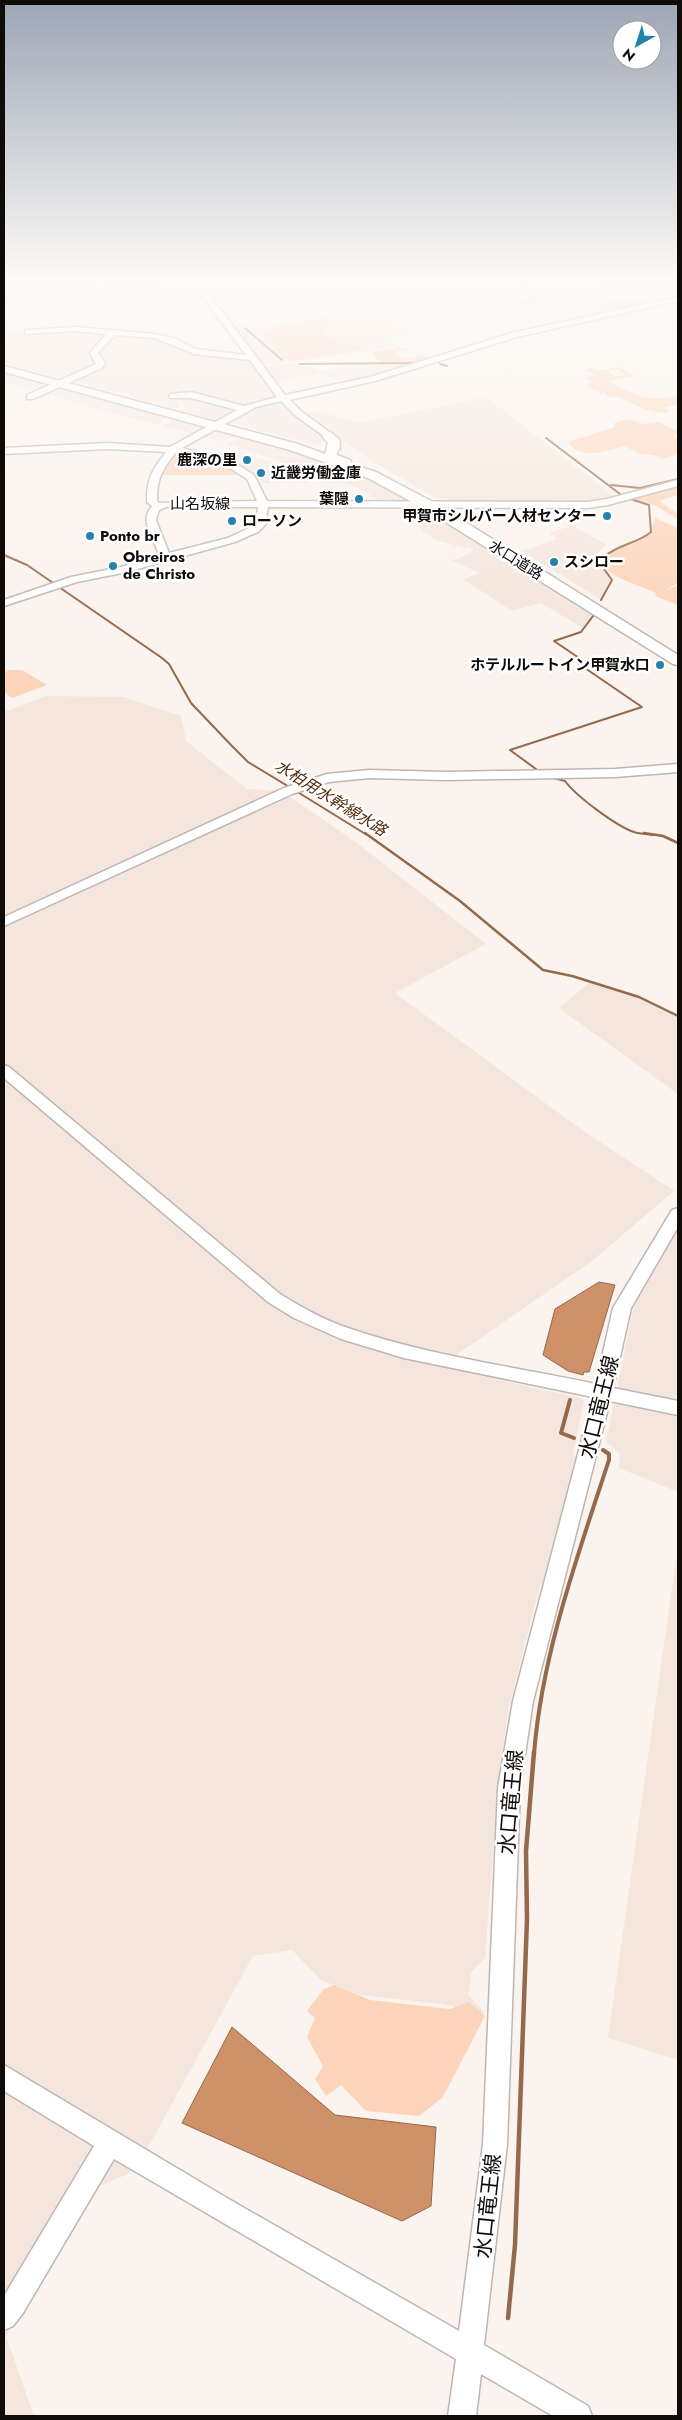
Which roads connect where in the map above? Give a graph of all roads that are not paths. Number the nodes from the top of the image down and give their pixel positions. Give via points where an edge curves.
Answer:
1 (37, 394) edge
2 (103, 394) edge
3 (280, 394) edge
4 (302, 394) edge
5 (173, 396) dead end
6 (30, 397) dead end
7 (283, 398) junction
8 (244, 409) junction
9 (218, 425) junction
10 (328, 437) junction
11 (283, 439) junction
12 (173, 449) junction
13 (4, 451) edge
14 (334, 454) junction
15 (375, 477) junction
16 (678, 483) edge
17 (262, 503) junction
18 (433, 504) junction
19 (156, 505) junction
20 (165, 556) junction
21 (5, 601) edge
22 (678, 653) edge
23 (678, 661) edge
24 (678, 768) edge
25 (4, 922) edge
26 (4, 1070) edge
27 (678, 1214) edge
28 (603, 1393) junction
29 (678, 1408) edge
30 (4, 2077) edge
31 (109, 2144) junction
32 (4, 2317) edge
33 (471, 2352) junction
34 (462, 2416) edge
35 (578, 2416) edge

1 - 6 street
2 - 9 highway, 水口道路
3 - 7 street
4 - 7 street
5 - 8 street via 191,395
7 - 8 street
7 - 10 street
8 - 9 street
9 - 11 highway, 水口道路
9 - 12 street
9 - 15 highway, 水口道路 via 314,454
10 - 11 highway via 325,443 311,445
10 - 14 highway via 334,442
11 - 14 highway, 水口道路
12 - 13 street
12 - 17 street via 219,458 243,471 256,484
12 - 19 street via 157,470 152,483 152,502
14 - 15 highway via 332,458
14 - 18 highway, 水口道路 via 387,475
15 - 18 highway, 水口道路
16 - 18 street, 山名坂線 via 594,504
17 - 18 street, 山名坂線
17 - 19 street, 山名坂線
17 - 20 street via 262,522 252,532
18 - 22 highway, 水口道路
18 - 23 highway, 水口道路
19 - 20 street, 山名坂線 via 152,509 152,530
20 - 21 street
24 - 25 street via 615,773 369,774 327,778 293,789
26 - 28 street via 260,1288 300,1314 368,1342
27 - 28 main road, 水口竜王線 via 622,1308
28 - 29 street
28 - 33 main road, 水口竜王線 via 523,1701 511,1771 495,2144
30 - 31 street
31 - 32 main road
31 - 33 street
33 - 34 street, 水口竜王線
33 - 35 street

